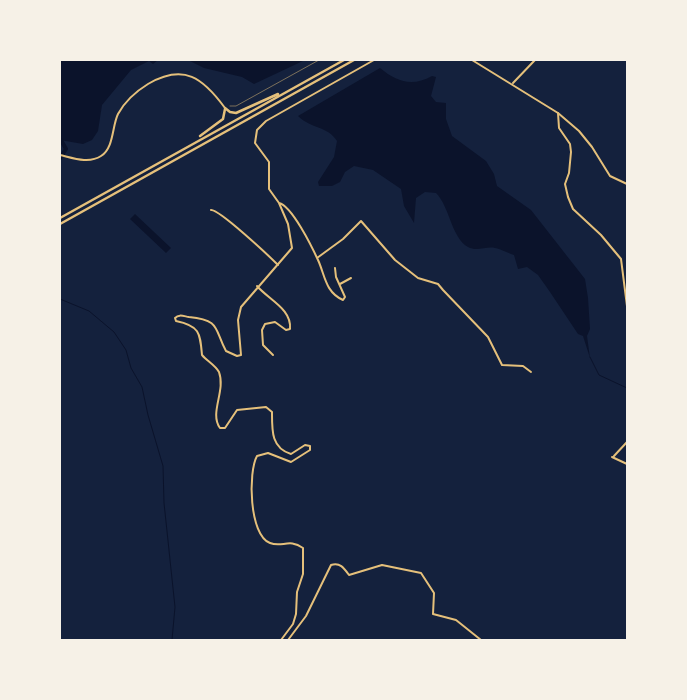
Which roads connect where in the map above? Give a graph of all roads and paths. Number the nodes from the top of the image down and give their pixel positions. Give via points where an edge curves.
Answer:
1 (319, 60) edge
2 (344, 60) edge
3 (354, 60) edge
4 (374, 60) edge
5 (472, 60) edge
6 (535, 60) edge
7 (513, 83) junction
8 (296, 87) junction
9 (229, 106) dead end
10 (225, 108) junction
11 (558, 113) junction
12 (188, 145) junction
13 (60, 155) edge
14 (627, 184) edge
15 (279, 203) junction
16 (211, 210) dead end
17 (60, 218) edge
18 (60, 224) edge
19 (316, 258) junction
20 (278, 265) junction
21 (335, 268) dead end
22 (351, 278) dead end
23 (340, 284) junction
24 (257, 286) junction
25 (627, 306) edge
26 (273, 355) dead end
27 (531, 372) dead end
28 (627, 442) edge
29 (627, 464) edge
30 (281, 640) edge
31 (288, 640) edge
32 (481, 640) edge

1 - 9 path via 236,106
2 - 8 highway
3 - 18 highway
4 - 15 street via 258,128 255,143 269,162 269,189
5 - 7 street
6 - 7 street
7 - 11 street
8 - 10 highway via 238,112 232,113
8 - 12 highway
10 - 12 highway via 223,120
10 - 13 street via 209,88 194,78 179,74 162,77 126,102 116,118 110,145 104,154 94,159
11 - 14 street via 579,131 610,176
11 - 25 street via 559,128 570,144 571,152 566,184 568,197 573,209 621,259
12 - 17 highway
15 - 19 street via 290,210
15 - 20 street via 288,224 292,248
16 - 20 street via 218,211
19 - 23 street via 327,288 343,300 345,297
19 - 27 street via 343,239 360,221 395,260 418,278 438,284 488,337 502,365 523,366
20 - 24 street
21 - 23 street
22 - 23 street
24 - 26 street via 286,312 290,324 290,329 286,330 275,322 265,324 263,345
24 - 30 street via 240,310 240,356 226,352 219,332 206,319 179,315 175,319 195,328 201,338 202,355 218,370 222,391 216,413 220,428 225,428 237,410 266,407 272,412 273,437 279,447 291,454 305,445 310,446 310,450 292,462 268,453 256,456 253,462 255,518 264,540 272,544 292,542 303,548 303,574 297,592 295,619
28 - 29 street via 614,457
31 - 32 street via 306,616 331,565 336,563 348,575 382,565 421,573 434,593 433,614 456,620

